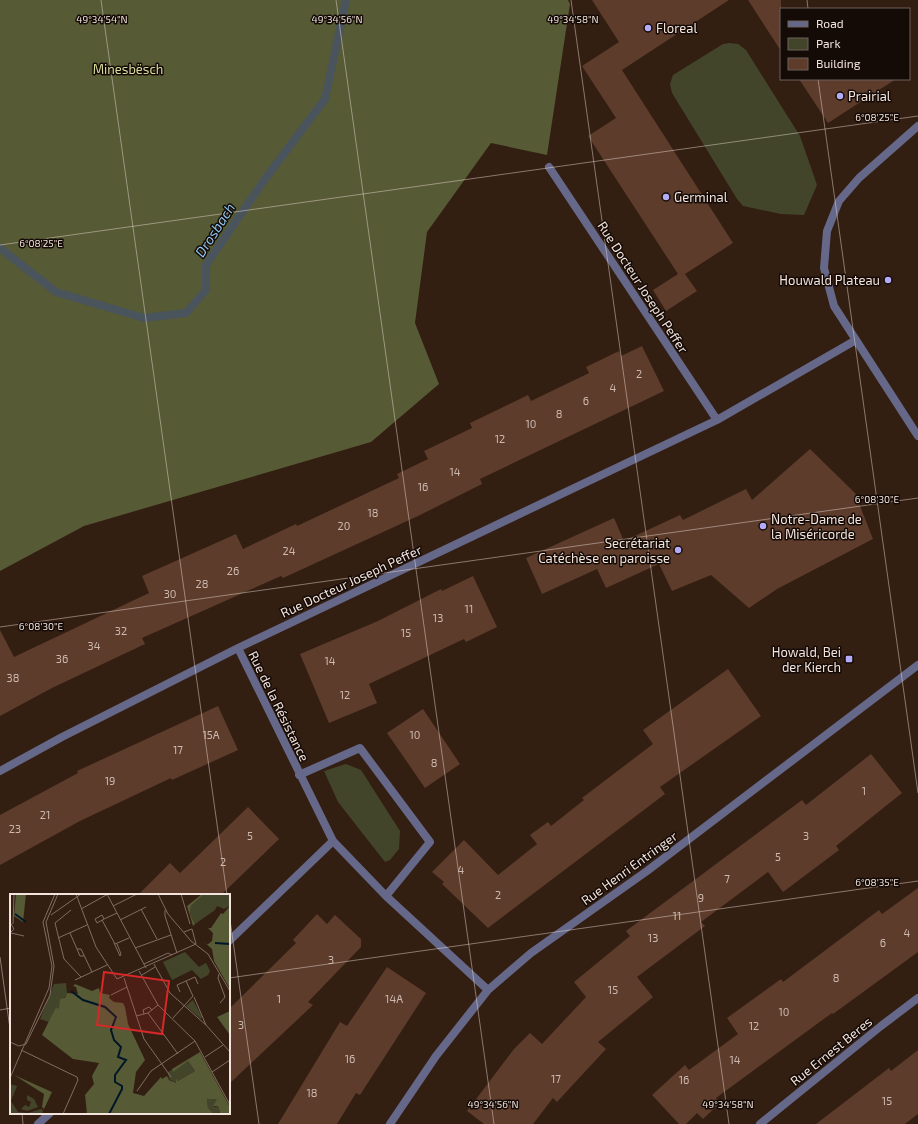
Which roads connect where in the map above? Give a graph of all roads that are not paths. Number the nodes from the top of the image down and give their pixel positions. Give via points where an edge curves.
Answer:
1 (918, 126) edge
2 (549, 166) dead end
3 (856, 340) junction
4 (717, 420) junction
5 (918, 436) edge
6 (238, 648) junction
7 (918, 666) edge
8 (0, 771) edge
9 (299, 775) junction
10 (333, 841) junction
11 (386, 896) junction
12 (230, 940) edge
13 (488, 990) junction
14 (918, 998) edge
15 (49, 1114) edge
16 (38, 1124) edge
17 (390, 1124) edge
18 (760, 1124) edge

1 - 3 street via 854,183 839,201 827,231 824,268 834,306
2 - 4 street, Rue Docteur Joseph Peffer
3 - 4 street, Rue Docteur Joseph Peffer
3 - 5 street
4 - 6 street, Rue Docteur Joseph Peffer
6 - 8 street, Rue Docteur Joseph Peffer
6 - 9 street, Rue de la Résistance
7 - 13 street, Rue Henri Entringer via 647,871 531,954
9 - 10 street, Rue de la Résistance
9 - 11 street, Rue de la Résistance via 360,748 430,842
10 - 11 street, Rue de la Résistance
10 - 12 street
11 - 13 street, Rue de la Résistance
13 - 17 street, Rue Henri Entringer via 436,1056
14 - 18 street, Rue Ernest Beres
15 - 16 street

